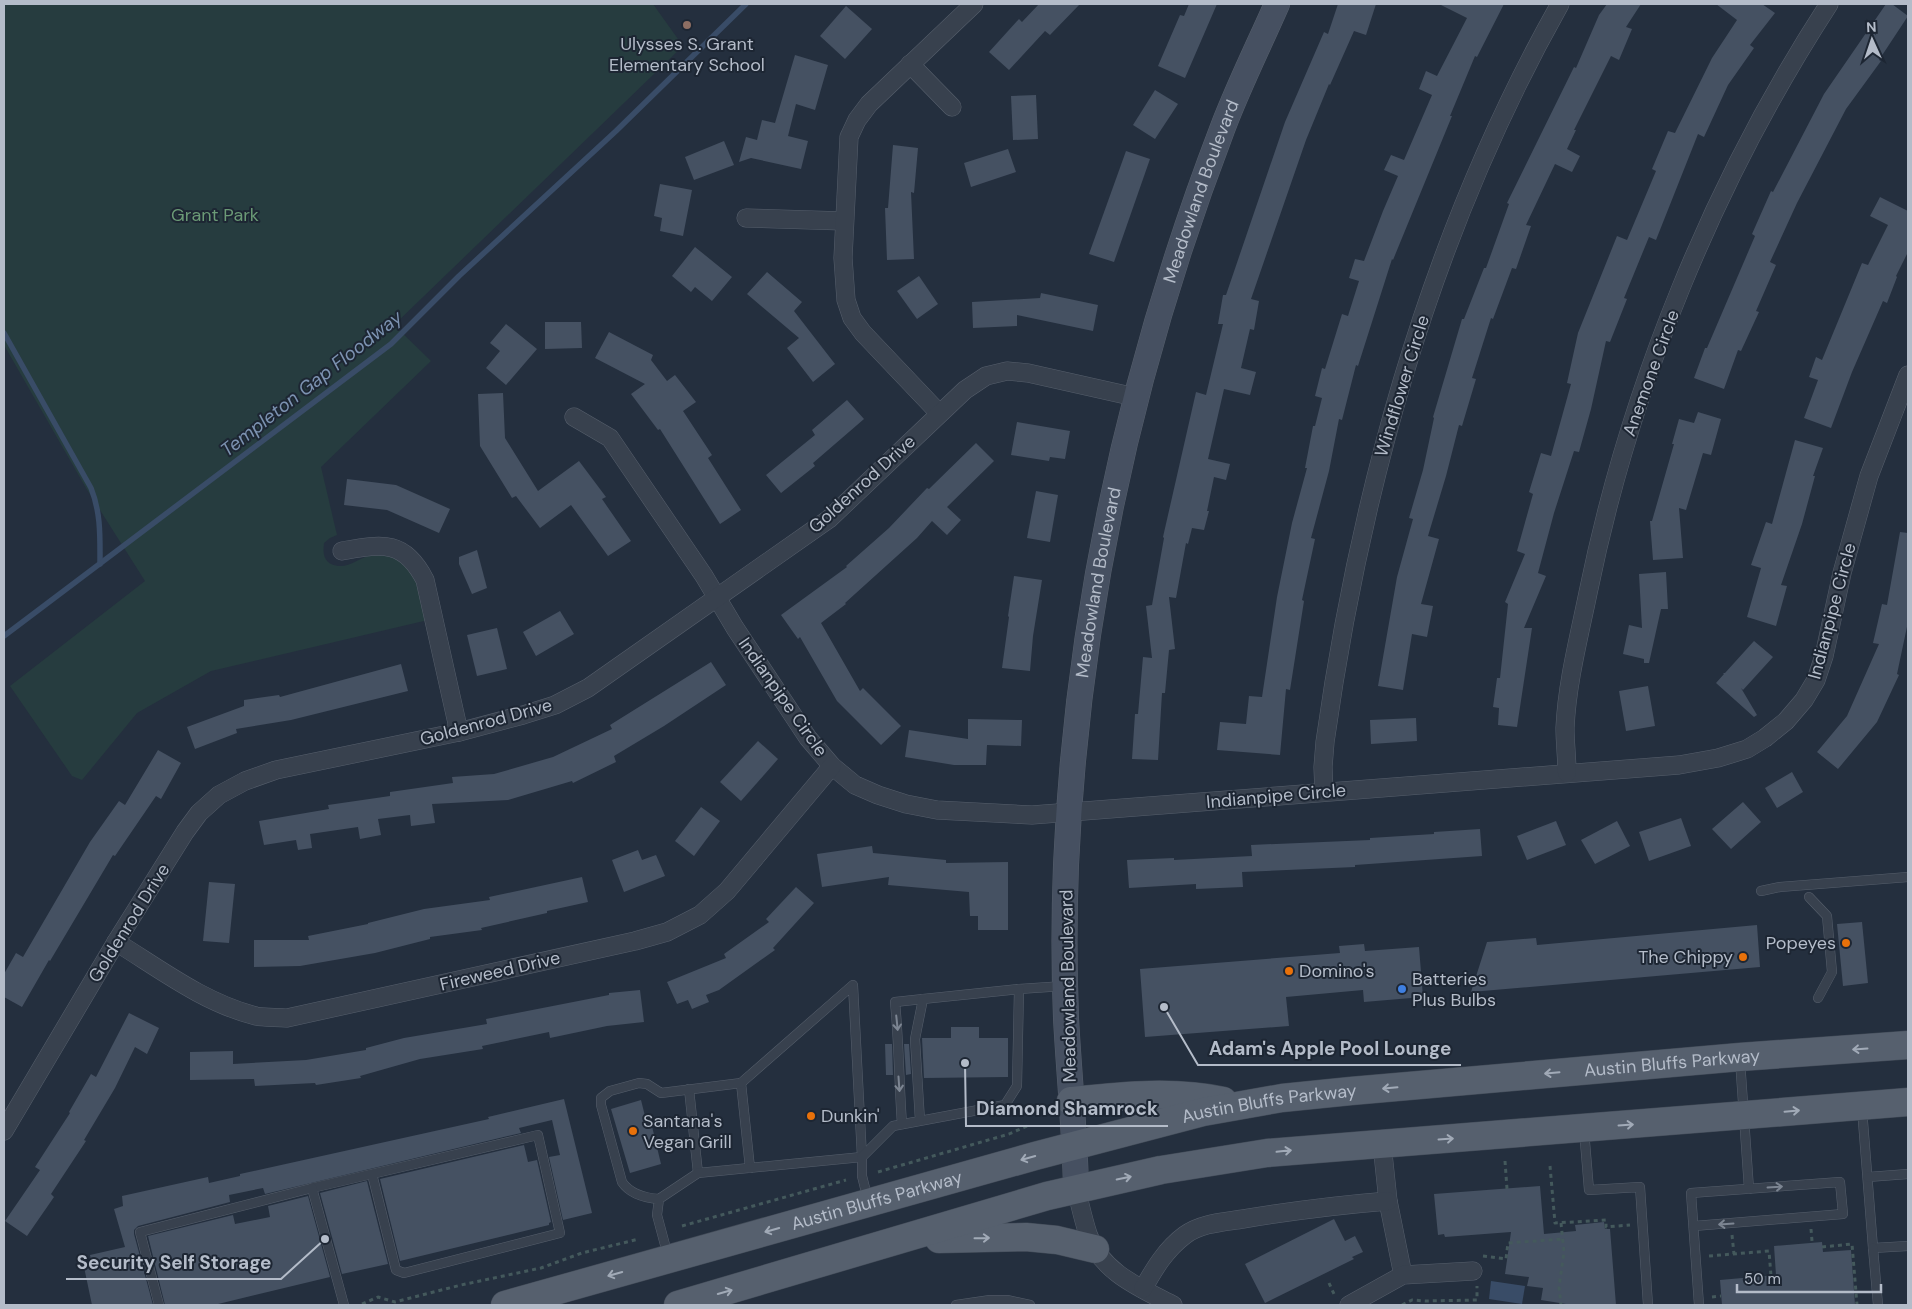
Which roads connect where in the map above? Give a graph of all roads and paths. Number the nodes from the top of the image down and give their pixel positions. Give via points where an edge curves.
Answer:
1 (974, 4) edge
2 (1277, 4) edge
3 (1560, 4) edge
4 (1828, 4) edge
5 (910, 64) junction
6 (952, 107) dead end
7 (746, 218) dead end
8 (844, 221) junction
9 (1908, 375) edge
10 (1135, 397) junction
11 (939, 413) junction
12 (574, 417) dead end
13 (342, 551) dead end
14 (716, 598) junction
15 (458, 732) junction
16 (832, 766) junction
17 (1567, 773) junction
18 (1324, 792) junction
19 (1069, 813) junction
20 (1908, 877) edge
21 (1760, 891) dead end
22 (1809, 897) dead end
23 (116, 942) junction
24 (1065, 986) junction
25 (1019, 989) junction
26 (1818, 998) dead end
27 (923, 999) junction
28 (1908, 1046) edge
29 (1740, 1057) junction
30 (741, 1083) junction
31 (690, 1089) junction
32 (1071, 1101) junction
33 (1908, 1102) edge
34 (1240, 1105) junction
35 (1862, 1105) junction
36 (1743, 1115) junction
37 (920, 1121) junction
38 (902, 1124) junction
39 (1027, 1126) dead end
40 (1584, 1128) junction
41 (4, 1130) edge
42 (1382, 1144) junction
43 (1075, 1145) junction
44 (862, 1157) junction
45 (1505, 1161) dead end
46 (1550, 1166) dead end
47 (750, 1168) junction
48 (878, 1172) dead end
49 (698, 1173) junction
50 (372, 1174) junction
51 (1908, 1174) edge
52 (1868, 1177) junction
53 (846, 1180) dead end
54 (312, 1188) junction
55 (1076, 1189) junction
56 (1507, 1189) dead end
57 (1749, 1189) junction
58 (659, 1199) junction
59 (1388, 1201) junction
60 (869, 1203) junction
61 (1561, 1223) junction
62 (682, 1226) dead end
63 (1613, 1226) dead end
64 (1694, 1226) junction
65 (640, 1239) dead end
66 (898, 1241) junction
67 (1908, 1246) edge
68 (1822, 1247) dead end
69 (1873, 1248) junction
70 (1095, 1249) junction
71 (1708, 1256) dead end
72 (669, 1259) junction
73 (1473, 1271) dead end
74 (1403, 1275) junction
75 (1771, 1276) dead end
76 (1143, 1289) junction
77 (362, 1304) edge
78 (159, 1305) edge
79 (344, 1305) edge
80 (505, 1305) edge
81 (678, 1305) edge
82 (956, 1305) edge
83 (1030, 1305) edge
84 (1173, 1305) edge
85 (1349, 1305) edge
86 (1561, 1305) edge
87 (1648, 1305) edge
88 (1700, 1305) edge
89 (1857, 1305) edge
90 (1878, 1305) edge

1 - 5 street
2 - 10 street, Meadowland Boulevard via 1224,125 1188,222
3 - 18 street, Windflower Circle via 1532,53 1467,197 1437,274 1391,416 1350,590 1325,742
4 - 17 street, Anemone Circle via 1768,105 1711,218 1662,338 1629,432 1599,540 1575,659 1565,728
5 - 6 street
5 - 8 street via 869,104 849,137
7 - 8 street
8 - 11 street via 843,279 852,318 874,347
9 - 17 street, Indianpipe Circle via 1870,476 1842,573 1824,656 1816,680 1804,700 1765,738 1747,749 1718,758 1679,765
10 - 11 street, Goldenrod Drive via 1007,371 986,376
10 - 19 street, Meadowland Boulevard via 1092,606
11 - 14 street, Goldenrod Drive via 829,519
12 - 14 street, Indianpipe Circle via 610,438
13 - 15 street via 386,546 406,553 418,566 425,580
14 - 15 street, Goldenrod Drive via 588,688 555,705
14 - 16 street, Indianpipe Circle via 808,738
15 - 23 street, Goldenrod Drive via 276,770 244,781 219,796 185,832
16 - 19 street, Indianpipe Circle via 855,786 913,806 1022,814
16 - 23 street, Fireweed Drive via 727,891 700,915 668,932 635,941 286,1018 258,1016 229,1008
17 - 18 street, Indianpipe Circle
18 - 19 street, Indianpipe Circle
19 - 24 street, Meadowland Boulevard
20 - 21 lane
22 - 26 lane via 1827,916 1832,972
23 - 41 street, Goldenrod Drive
24 - 25 lane
24 - 32 street, Meadowland Boulevard
25 - 27 lane
25 - 37 lane via 1017,1086 1005,1105
27 - 37 lane via 915,1038
27 -> 38 lane via 895,1002 900,1044
28 -> 29 main road, Austin Bluffs Parkway
29 -> 34 main road, Austin Bluffs Parkway via 1351,1091
29 - 36 lane
30 - 31 lane
30 - 44 lane via 853,985
30 - 47 lane
31 - 49 lane
31 - 58 lane via 662,1093 639,1083 610,1090 601,1098 622,1182 625,1187 648,1199
32 - 34 main road via 1162,1095 1207,1097
32 - 43 street, Meadowland Boulevard
33 - 35 main road
34 - 43 main road, Austin Bluffs Parkway
36 -> 35 main road
35 - 52 lane
40 -> 36 main road
36 - 57 lane
37 - 38 lane
38 - 44 lane via 893,1126
39 - 48 path
42 -> 40 main road
40 - 87 lane via 1589,1190 1640,1187
55 -> 42 main road via 1197,1163 1258,1154
42 - 59 street
43 - 55 street, Meadowland Boulevard
43 -> 60 main road, Austin Bluffs Parkway
44 - 47 lane
44 - 60 lane via 862,1176
45 - 56 path
46 - 61 path via 1555,1224
47 - 49 lane
49 - 58 lane
50 - 50 lane via 538,1136 560,1233 404,1273 396,1270
50 - 54 lane
51 - 52 lane
52 - 69 lane
53 - 62 path
54 - 78 lane via 140,1232
54 - 79 lane
55 - 66 main road
55 - 70 street via 1088,1236
57 - 64 lane via 1691,1193
57 -> 64 lane via 1840,1182 1843,1214
58 - 72 lane via 657,1215
59 - 74 street
59 - 76 street via 1207,1225 1184,1235 1169,1249
60 -> 72 main road, Austin Bluffs Parkway
61 - 63 path via 1606,1220 1606,1227
61 - 86 path via 1564,1252 1559,1287
64 - 88 lane
65 - 77 path via 582,1253 541,1268 395,1302 378,1297
66 -> 70 main road via 1052,1239
81 -> 66 main road
67 - 69 lane
68 - 89 path via 1852,1244
69 - 90 lane
70 - 76 street via 1110,1268
71 - 75 path via 1769,1252
72 -> 80 main road, Austin Bluffs Parkway
73 - 74 street
74 - 85 street
76 - 84 street
82 - 83 lane via 990,1300

